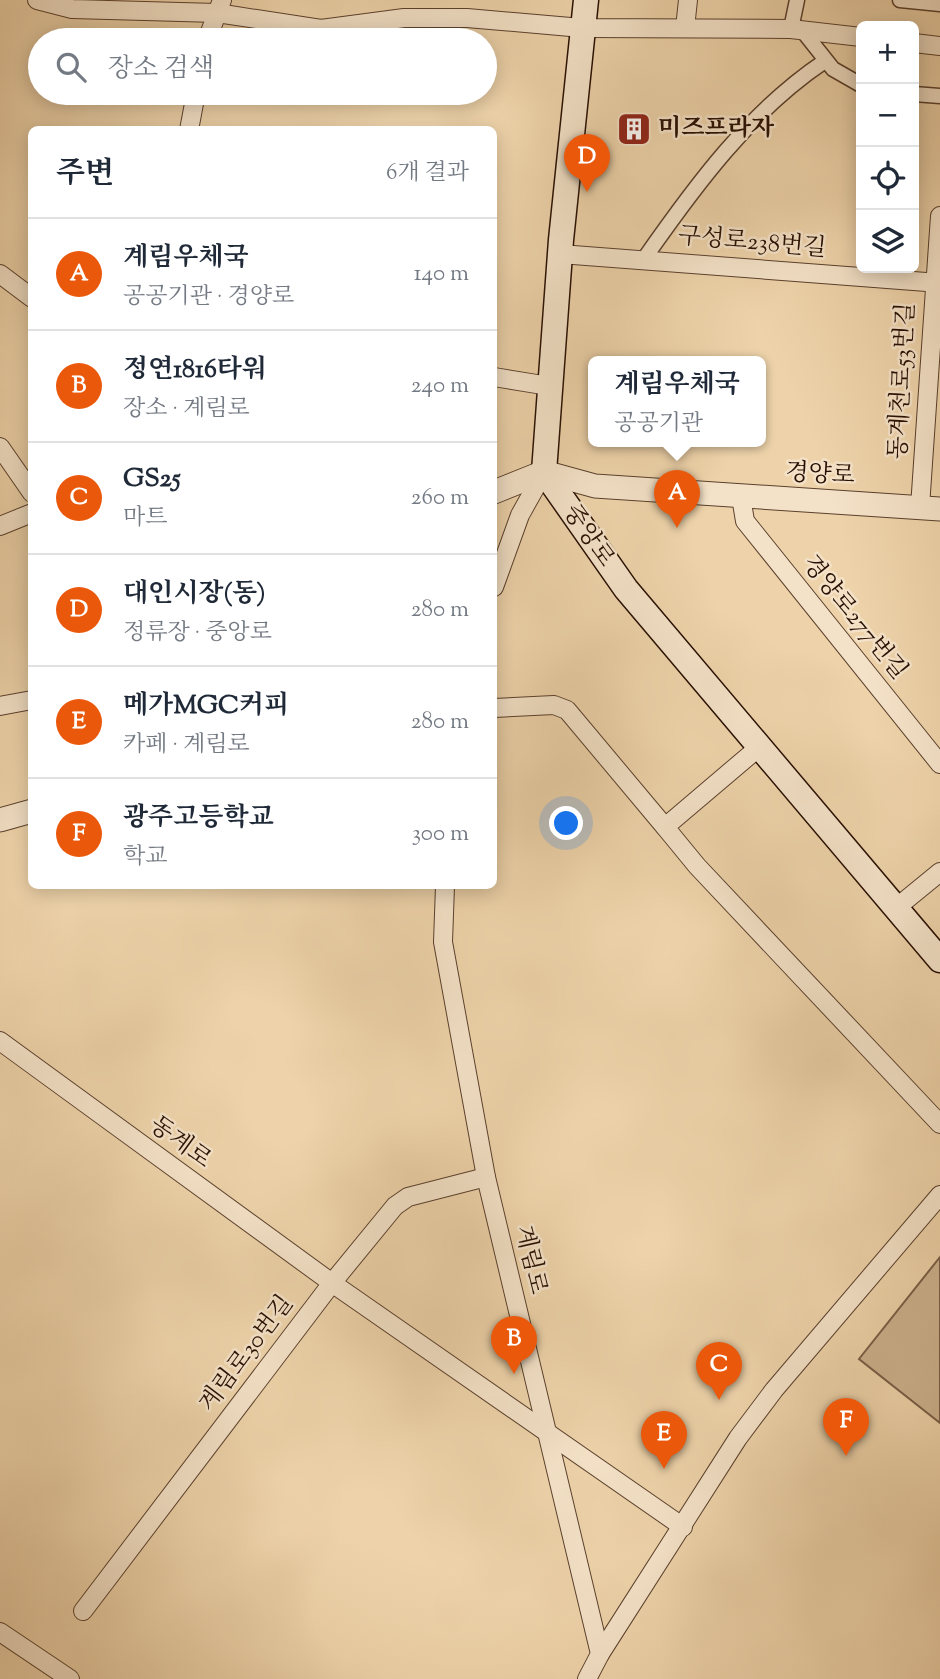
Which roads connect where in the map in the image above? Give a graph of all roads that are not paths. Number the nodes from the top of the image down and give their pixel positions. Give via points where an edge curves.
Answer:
1 (37, 0) edge
2 (586, 0) edge
3 (688, 0) edge
4 (797, 0) edge
5 (900, 0) edge
6 (940, 4) edge
7 (219, 6) edge
8 (211, 28) edge
9 (317, 28) edge
10 (329, 28) edge
11 (582, 28) junction
12 (685, 28) junction
13 (796, 30) junction
14 (856, 36) edge
15 (919, 44) edge
16 (940, 46) edge
17 (825, 61) junction
18 (859, 84) edge
19 (919, 94) edge
20 (940, 96) edge
21 (194, 105) edge
22 (190, 126) edge
23 (940, 216) edge
24 (560, 254) junction
25 (644, 259) junction
26 (0, 274) edge
27 (937, 283) edge
28 (28, 295) edge
29 (497, 377) edge
30 (549, 386) junction
31 (0, 447) edge
32 (544, 472) junction
33 (28, 487) edge
34 (497, 491) edge
35 (741, 497) junction
36 (930, 508) edge
37 (28, 515) edge
38 (0, 526) edge
39 (497, 579) edge
40 (28, 701) edge
41 (2, 708) edge
42 (497, 708) edge
43 (758, 748) junction
44 (940, 764) edge
45 (28, 812) edge
46 (0, 820) edge
47 (665, 827) junction
48 (940, 872) edge
49 (445, 889) edge
50 (896, 908) junction
51 (940, 960) edge
52 (0, 1041) edge
53 (940, 1124) edge
54 (486, 1177) junction
55 (940, 1195) edge
56 (332, 1283) junction
57 (545, 1431) junction
58 (683, 1527) junction
59 (83, 1611) dead end
60 (0, 1632) edge
61 (600, 1654) junction
62 (70, 1679) edge
63 (587, 1679) edge

1 - 7 street via 72,9
2 - 11 main road
3 - 12 street
4 - 13 street
5 - 6 street
7 - 8 street
7 - 9 street
10 - 11 street via 404,18 455,18
11 - 12 street
11 - 24 main road
12 - 13 street
13 - 14 street
13 - 17 street
15 - 16 street
17 - 18 street
17 - 25 street, 구성로238번길 via 752,123 686,199
19 - 20 street
21 - 22 street
23 - 27 street, 동계천로53번길
24 - 25 street, 구성로238번길
24 - 30 main road
25 - 27 street, 구성로238번길
26 - 28 street
27 - 36 street, 동계천로53번길
29 - 30 street
30 - 32 main road
31 - 33 street
32 - 34 street
32 - 35 street, 경양로 via 595,486
32 - 39 street via 520,515
32 - 43 main road, 중앙로 via 626,589
35 - 36 street, 경양로
35 - 44 street, 경양로277번길 via 745,521
37 - 38 street
40 - 41 street
42 - 47 street via 554,705 566,710
43 - 47 street
43 - 50 main road, 중앙로
45 - 46 street
47 - 53 street
48 - 50 street
49 - 54 street, 계림로 via 443,942
50 - 51 main road, 중앙로
52 - 56 street, 동계로
54 - 56 street, 계림로30번길 via 400,1202
54 - 57 street, 계림로
55 - 58 street via 774,1390 707,1482
56 - 57 street, 동계로
56 - 59 street, 계림로30번길
57 - 58 street, 동계로
57 - 61 street, 계림로
58 - 61 street
60 - 62 street
61 - 63 street

